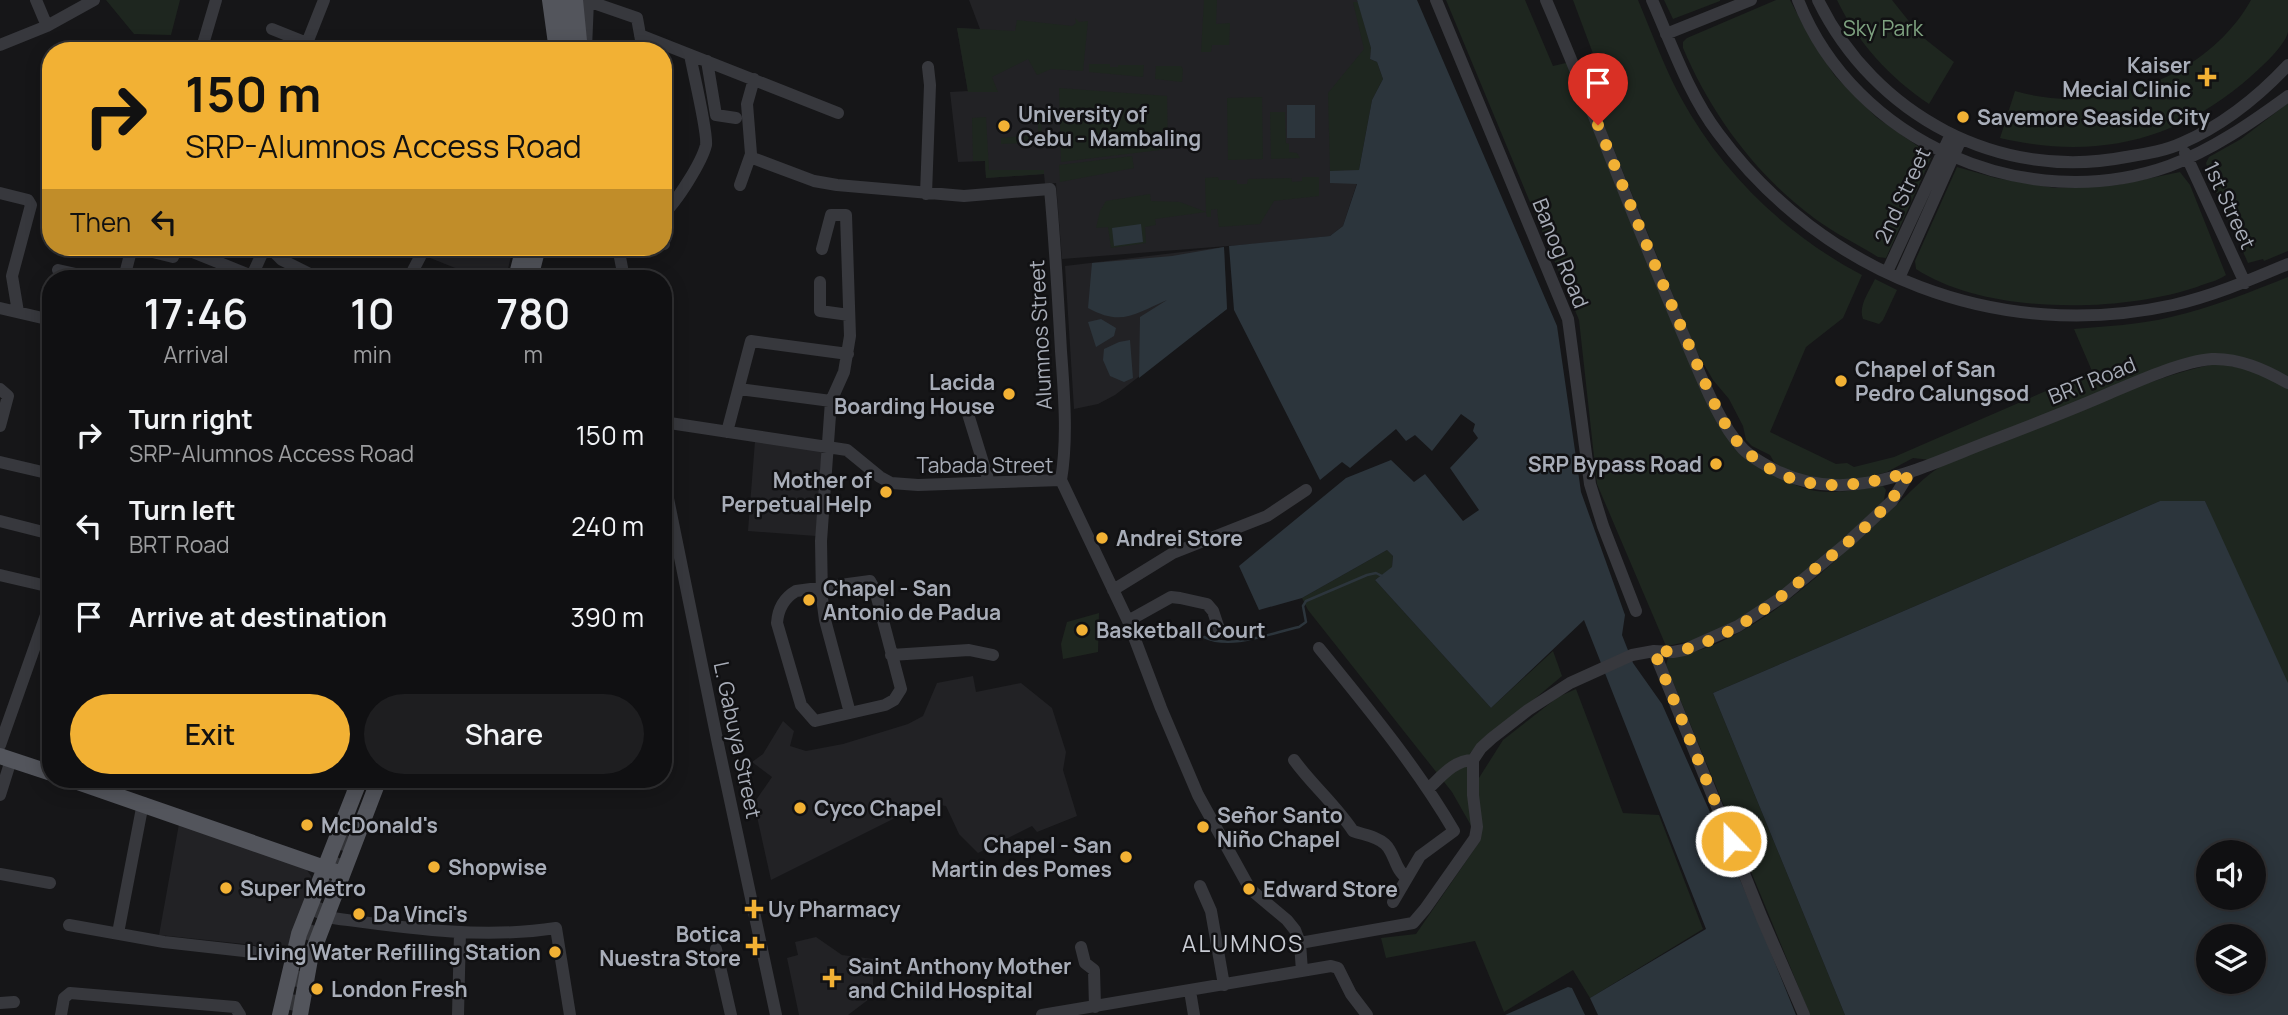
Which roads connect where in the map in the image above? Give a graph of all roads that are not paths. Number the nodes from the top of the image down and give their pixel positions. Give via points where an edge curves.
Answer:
1 (36, 0) edge
2 (94, 0) edge
3 (216, 0) edge
4 (324, 0) edge
5 (550, 0) edge
6 (563, 0) edge
7 (575, 0) edge
8 (588, 0) edge
9 (1436, 0) edge
10 (1546, 0) edge
11 (1652, 0) edge
12 (1751, 0) edge
13 (1798, 0) edge
14 (1818, 0) edge
15 (47, 26) junction
16 (272, 29) dead end
17 (1666, 34) junction
18 (640, 35) junction
19 (204, 42) edge
20 (304, 42) edge
21 (307, 42) edge
22 (556, 42) edge
23 (567, 42) edge
24 (579, 42) edge
25 (586, 42) edge
26 (641, 42) edge
27 (658, 42) edge
28 (0, 45) edge
29 (672, 48) edge
30 (690, 55) junction
31 (707, 61) junction
32 (2288, 65) edge
33 (928, 67) dead end
34 (754, 79) junction
35 (2288, 96) edge
36 (838, 113) dead end
37 (736, 118) dead end
38 (1956, 136) junction
39 (2181, 144) junction
40 (1948, 155) junction
41 (750, 157) junction
42 (2188, 158) junction
43 (740, 185) dead end
44 (0, 193) edge
45 (926, 194) junction
46 (672, 205) edge
47 (822, 249) dead end
48 (202, 256) edge
49 (277, 256) edge
50 (420, 257) dead end
51 (2288, 264) edge
52 (235, 270) edge
53 (302, 270) edge
54 (413, 270) edge
55 (1893, 275) junction
56 (820, 282) dead end
57 (2245, 283) junction
58 (0, 308) edge
59 (18, 312) junction
60 (849, 315) junction
61 (42, 318) edge
62 (848, 354) junction
63 (2288, 383) edge
64 (0, 389) edge
65 (739, 389) junction
66 (831, 401) junction
67 (968, 414) dead end
68 (672, 423) edge
69 (0, 426) edge
70 (727, 432) junction
71 (827, 446) junction
72 (0, 462) edge
73 (42, 472) edge
74 (1910, 472) junction
75 (1061, 480) junction
76 (989, 482) junction
77 (1306, 490) dead end
78 (672, 518) edge
79 (0, 522) edge
80 (42, 532) edge
81 (0, 575) edge
82 (822, 586) junction
83 (42, 587) edge
84 (1113, 590) junction
85 (1636, 611) dead end
86 (1128, 621) junction
87 (42, 626) edge
88 (1220, 632) dead end
89 (1318, 648) dead end
90 (1654, 651) junction
91 (891, 655) junction
92 (993, 655) dead end
93 (850, 713) junction
94 (0, 746) edge
95 (6, 758) edge
96 (1294, 760) dead end
97 (1473, 760) junction
98 (42, 770) edge
99 (97, 788) edge
100 (359, 788) edge
101 (360, 788) edge
102 (375, 788) edge
103 (1428, 789) junction
104 (0, 795) edge
105 (143, 803) junction
106 (354, 816) tunnel mouth
107 (325, 867) junction
108 (0, 874) edge
109 (342, 874) junction
110 (1407, 878) junction
111 (50, 883) dead end
112 (1200, 886) dead end
113 (1393, 902) dead end
114 (325, 917) junction
115 (69, 925) dead end
116 (460, 932) junction
117 (118, 933) junction
118 (1300, 943) junction
119 (1081, 947) dead end
120 (716, 949) dead end
121 (253, 952) dead end
122 (1302, 971) junction
123 (1224, 985) junction
124 (1190, 991) junction
125 (14, 1002) dead end
126 (0, 1003) edge
127 (1103, 1009) edge
128 (290, 1014) edge
129 (61, 1015) edge
130 (240, 1015) edge
131 (458, 1015) edge
132 (570, 1015) edge
133 (731, 1015) edge
134 (776, 1015) edge
135 (1042, 1015) edge
136 (1194, 1015) edge
137 (1367, 1015) edge
138 (1804, 1015) edge

1 - 15 street
2 - 15 street
3 - 19 street
4 - 21 street
5 - 22 main road
6 - 23 main road
7 - 24 main road
8 - 18 street via 637,18
8 - 25 street
9 - 85 street, Banog Road via 1569,319 1590,484
10 - 74 street, BRT Road via 1682,330 1709,391 1744,449 1793,479 1822,486 1876,482
11 - 17 street
12 - 17 street
13 - 40 street via 1826,54 1844,76 1889,119
14 - 38 street via 1864,69 1902,104
15 - 28 street
16 - 20 street
17 - 55 street via 1718,132 1772,194 1806,224
18 - 26 street
18 - 27 street
29 - 30 street
30 - 31 street
30 - 46 street via 705,147
31 - 34 street
31 - 37 street via 716,115
32 - 39 street via 2247,105
33 - 45 street
34 - 36 street
34 - 41 street via 747,104
35 - 42 street
38 - 39 street via 2012,157 2070,164 2102,162
38 - 40 street, 2nd Street
39 - 42 street, 1st Street
40 - 42 street via 1998,173 2066,182 2118,178
40 - 55 street, 2nd Street
41 - 43 street
41 - 45 street via 814,181
42 - 57 street, 1st Street
44 - 59 street via 28,200 30,205 12,276
45 - 75 street, Alumnos Street via 964,196 1049,189 1064,393
47 - 60 street via 831,215 846,215
48 - 52 street
49 - 53 street
50 - 54 street
51 - 57 street
55 - 57 street via 1981,306 2067,315 2172,305
56 - 60 street via 820,311
58 - 59 street
59 - 61 street
60 - 62 street
62 - 65 street via 751,341
62 - 66 street
63 - 74 street, BRT Road via 2242,363 2209,359 2138,381
64 - 69 street via 8,396
65 - 66 street
65 - 70 street
66 - 71 street
67 - 76 street
68 - 70 street, Tabada Street
70 - 71 street, Tabada Street
71 - 76 street, Tabada Street via 847,450 891,483
71 - 82 street
72 - 73 street
74 - 90 street via 1873,520 1760,612 1701,644 1673,652
75 - 76 street, Tabada Street
75 - 84 street, Tabada Street
77 - 84 street via 1267,516 1173,553
78 - 134 street, L. Gabuya Street
79 - 80 street
81 - 83 street
82 - 91 street via 870,581
82 - 93 street via 825,620
82 - 93 street via 788,596 778,624 801,705 808,715 815,721
84 - 86 street, Tabada Street
86 - 88 street via 1171,597 1180,598 1207,604
86 - 118 street, Tabada Street via 1210,820 1250,889 1287,920
87 - 94 street
89 - 103 street
90 - 97 street via 1632,655 1570,683 1480,748
90 - 138 street
91 - 92 street via 969,650
91 - 93 street via 901,689 894,700
95 - 98 main road
95 - 104 street
96 - 110 street via 1353,831 1388,846
97 - 103 street via 1457,763
97 - 118 street via 1475,838 1420,917 1413,923
99 - 105 main road
100 - 107 main road
101 - 106 main road
102 - 109 main road
103 - 110 street via 1454,831 1420,856
105 - 107 main road
105 - 117 street
107 - 109 main road
107 - 128 main road via 299,934
108 - 111 street
109 - 114 main road
110 - 113 street
112 - 123 street via 1211,911
114 - 116 street
114 - 128 main road
115 - 117 street
116 - 131 street
116 - 132 street via 556,928
117 - 121 street
118 - 122 street
119 - 127 street via 1085,963 1094,970
120 - 133 street
122 - 123 street
122 - 137 street via 1338,968
123 - 124 street
124 - 127 street
124 - 136 street
125 - 126 street
127 - 135 street
129 - 130 street via 64,998 70,993 235,1007

